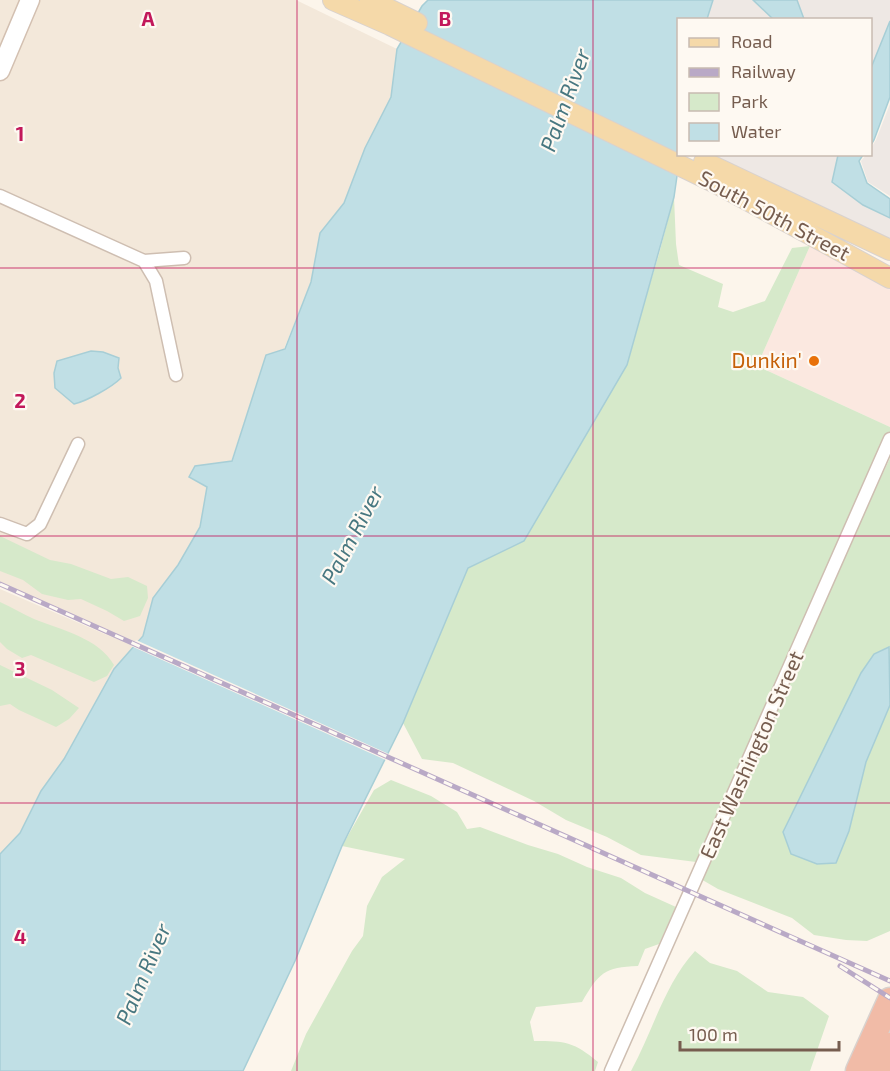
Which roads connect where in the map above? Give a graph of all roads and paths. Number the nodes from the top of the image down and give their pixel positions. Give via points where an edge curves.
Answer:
1 (30, 0) edge
2 (333, 0) edge
3 (370, 0) edge
4 (394, 19) junction
5 (0, 71) edge
6 (677, 150) edge
7 (691, 156) edge
8 (719, 177) junction
9 (0, 196) edge
10 (890, 250) edge
11 (184, 258) dead end
12 (144, 261) junction
13 (890, 278) edge
14 (176, 375) dead end
15 (890, 439) edge
16 (78, 444) dead end
17 (0, 524) edge
18 (890, 1000) edge
19 (881, 1042) edge
20 (611, 1071) edge
21 (858, 1071) edge
22 (879, 1071) edge

1 - 5 street
2 - 4 main road, South 50th Street
3 - 4 main road, South 50th Street
4 - 6 main road, South 50th Street
4 - 8 main road, South 50th Street
7 - 8 main road, South 50th Street
8 - 10 main road, South 50th Street
8 - 13 main road, South 50th Street
9 - 12 street
11 - 12 street
12 - 14 street via 156,281
15 - 20 street, East Washington Street
16 - 17 street via 40,524 27,534
18 - 19 highway
19 - 21 highway
19 - 22 highway

